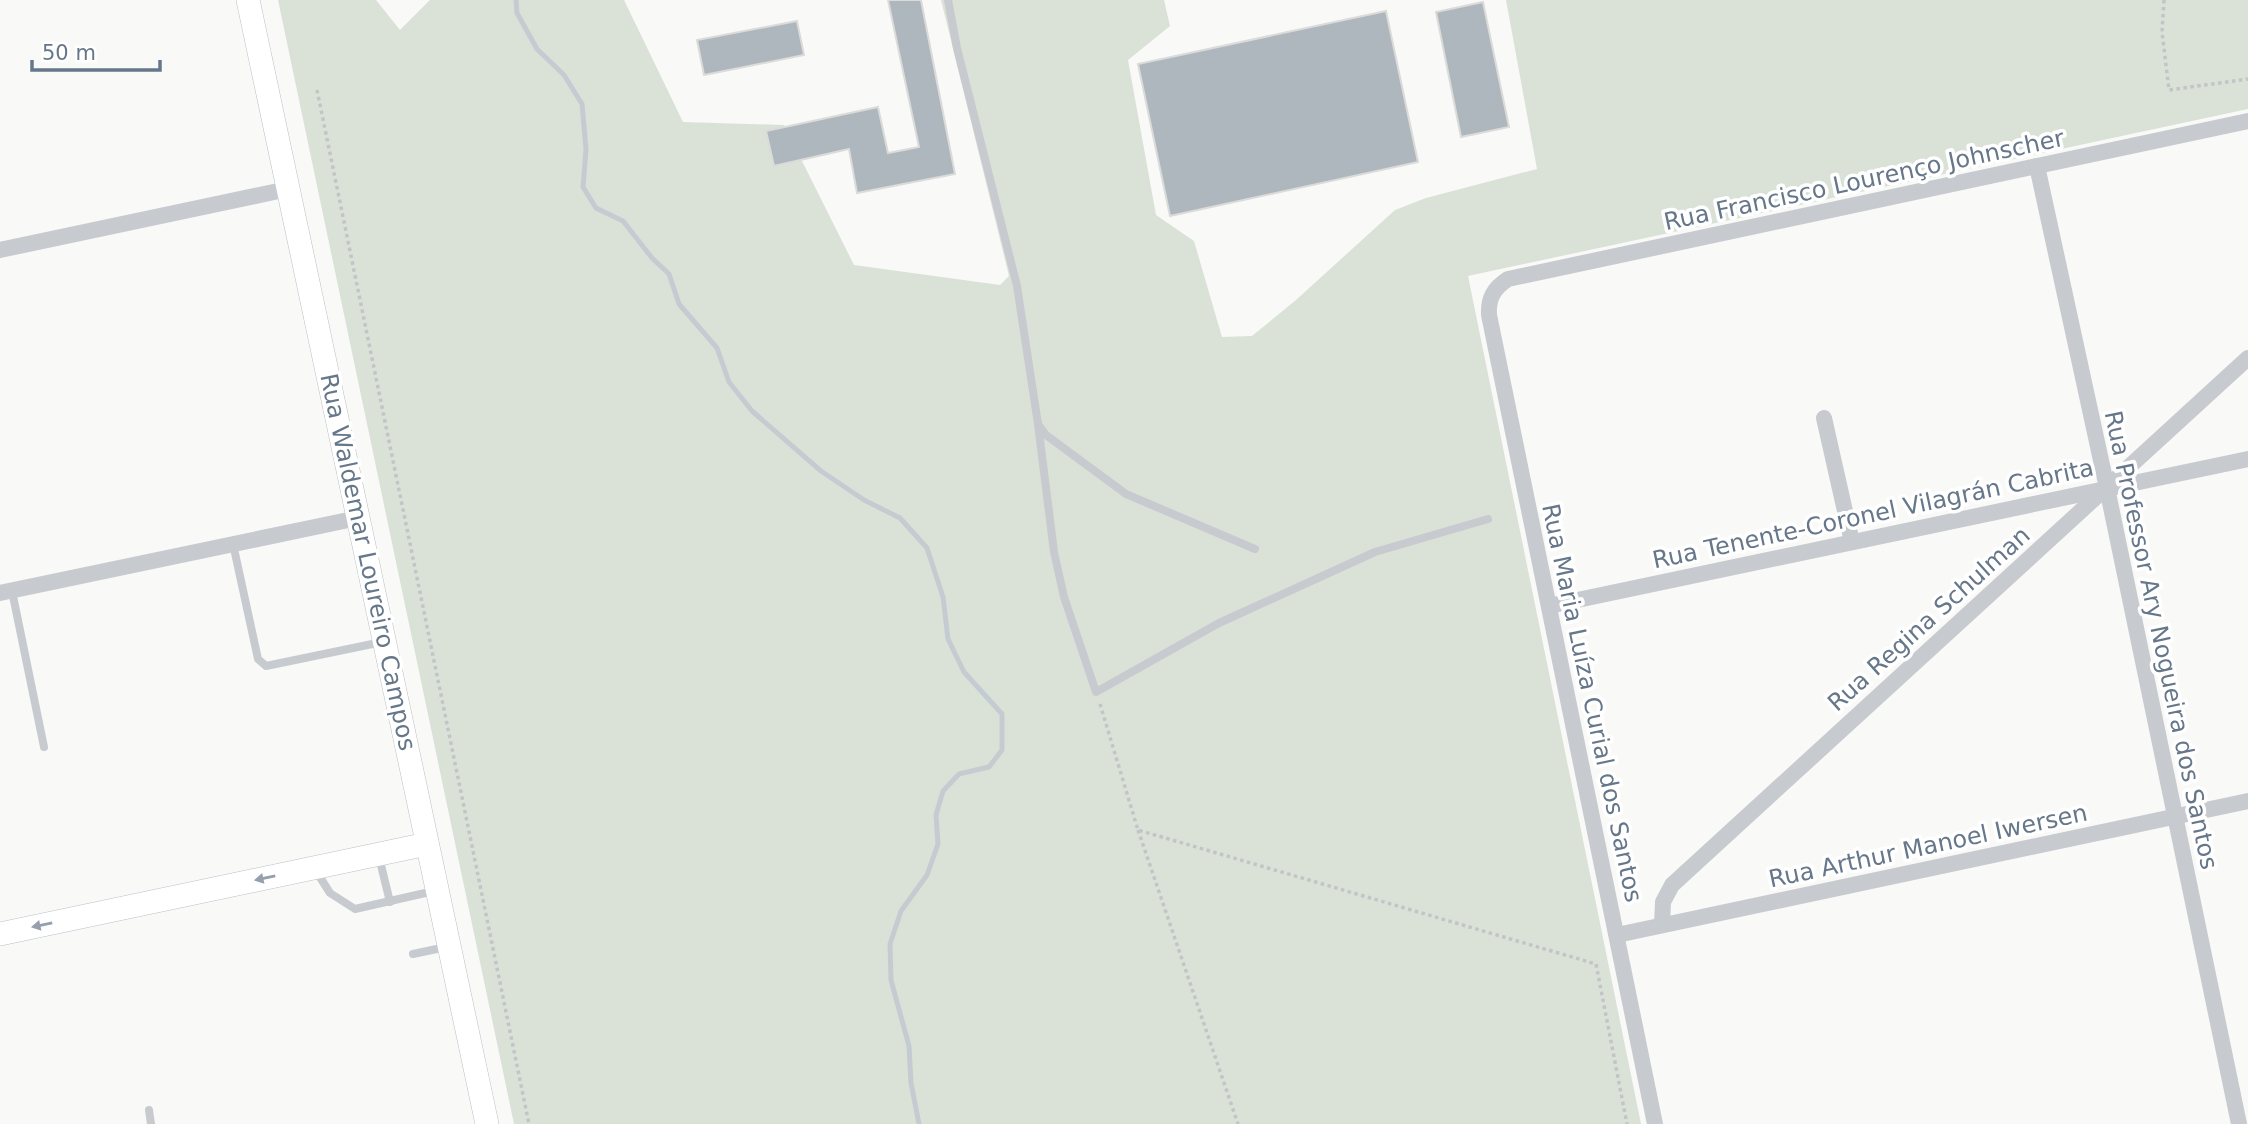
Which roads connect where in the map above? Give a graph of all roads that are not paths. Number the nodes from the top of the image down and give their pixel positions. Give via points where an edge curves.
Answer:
1 (248, 0) edge
2 (948, 0) edge
3 (2248, 121) edge
4 (2037, 166) junction
5 (288, 189) junction
6 (0, 250) edge
7 (1493, 292) joint
8 (2248, 358) edge
9 (1824, 418) dead end
10 (1038, 424) junction
11 (2248, 459) edge
12 (2107, 488) junction
13 (358, 518) junction
14 (1488, 519) dead end
15 (1852, 542) junction
16 (233, 544) junction
17 (1255, 549) dead end
18 (6, 592) edge
19 (1549, 606) junction
20 (384, 642) junction
21 (44, 747) dead end
22 (2248, 802) edge
23 (2175, 817) junction
24 (427, 844) junction
25 (379, 854) junction
26 (315, 868) junction
27 (437, 890) junction
28 (385, 906) junction
29 (1662, 925) junction
30 (0, 934) edge
31 (1617, 935) junction
32 (449, 947) junction
33 (413, 954) dead end
34 (149, 1110) dead end
35 (152, 1124) edge
36 (487, 1124) edge
37 (1655, 1124) edge
38 (2239, 1124) edge

1 - 5 main road, Rua Waldemar Loureiro Campos
2 - 10 lane via 1017,286
3 - 4 street, Rua Francisco Lourenço Johnscher
4 - 7 street, Rua Francisco Lourenço Johnscher via 1508,279
4 - 12 street, Rua Professor Ary Nogueira dos Santos
5 - 6 street
5 - 13 main road, Rua Waldemar Loureiro Campos
7 - 19 street, Rua Maria Luíza Curial dos Santos via 1489,314
8 - 12 street, Rua Regina Schulman
9 - 15 street
10 - 14 lane via 1063,597 1096,692 1219,623 1375,552
10 - 17 lane via 1046,435 1126,494
11 - 12 street, Rua Tenente-Coronel Vilagrán Cabrita
12 - 15 street, Rua Tenente-Coronel Vilagrán Cabrita
12 - 23 street, Rua Professor Ary Nogueira dos Santos
12 - 29 street, Rua Regina Schulman via 1672,885 1663,902
13 - 16 street
13 - 20 main road, Rua Waldemar Loureiro Campos
15 - 19 street, Rua Tenente-Coronel Vilagrán Cabrita
16 - 18 street
16 - 20 lane via 262,664
18 - 21 lane
19 - 31 street, Rua Maria Luíza Curial dos Santos
20 - 24 main road, Rua Waldemar Loureiro Campos
22 - 23 street, Rua Arthur Manoel Iwersen
23 - 29 street, Rua Arthur Manoel Iwersen
23 - 38 street, Rua Professor Ary Nogueira dos Santos
24 - 25 main road
24 - 27 main road, Rua Waldemar Loureiro Campos
25 - 26 main road
25 - 28 lane
26 - 28 lane via 330,893 346,904 355,908
26 -> 30 main road
27 - 28 lane
27 - 32 main road, Rua Waldemar Loureiro Campos
29 - 31 street, Rua Arthur Manoel Iwersen
31 - 37 street, Rua Maria Luíza Curial dos Santos
32 - 33 lane
32 - 36 main road, Rua Waldemar Loureiro Campos
34 - 35 lane

